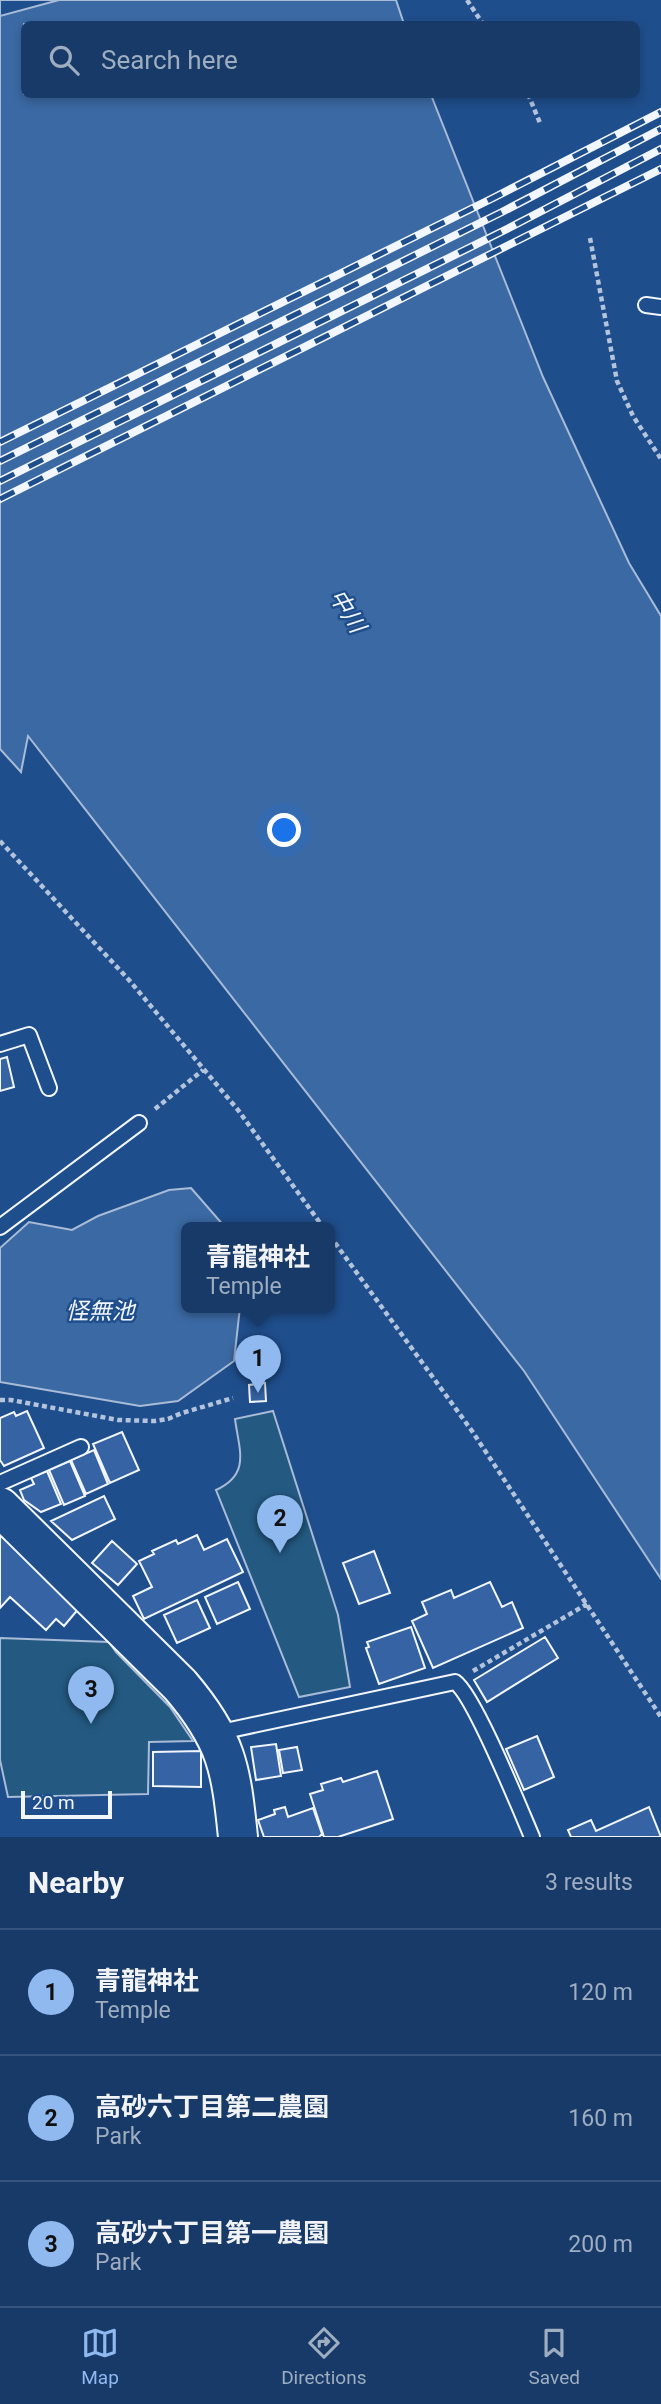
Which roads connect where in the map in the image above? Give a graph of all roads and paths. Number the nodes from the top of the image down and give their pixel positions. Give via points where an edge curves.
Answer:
1 (467, 0) edge
2 (480, 21) edge
3 (530, 98) edge
4 (540, 123) dead end
5 (590, 239) dead end
6 (661, 459) edge
7 (0, 841) edge
8 (0, 1044) edge
9 (203, 1070) junction
10 (49, 1088) dead end
11 (139, 1123) joint
12 (319, 1222) edge
13 (0, 1227) edge
14 (335, 1243) edge
15 (233, 1398) dead end
16 (0, 1400) edge
17 (81, 1447) dead end
18 (0, 1483) edge
19 (0, 1507) edge
20 (587, 1604) junction
21 (455, 1682) junction
22 (661, 1717) edge
23 (216, 1733) junction
24 (239, 1837) edge
25 (532, 1837) edge

1 - 2 path
3 - 4 path
5 - 6 path via 617,381
7 - 9 path via 129,980
8 - 10 lane via 29,1035
9 - 11 path
9 - 12 path
11 - 13 lane
14 - 20 path
15 - 16 path via 155,1421 118,1420
17 - 18 lane
19 - 23 street via 180,1685
20 - 21 path
20 - 22 path
21 - 23 lane
21 - 25 lane via 478,1717
23 - 24 street via 232,1781

